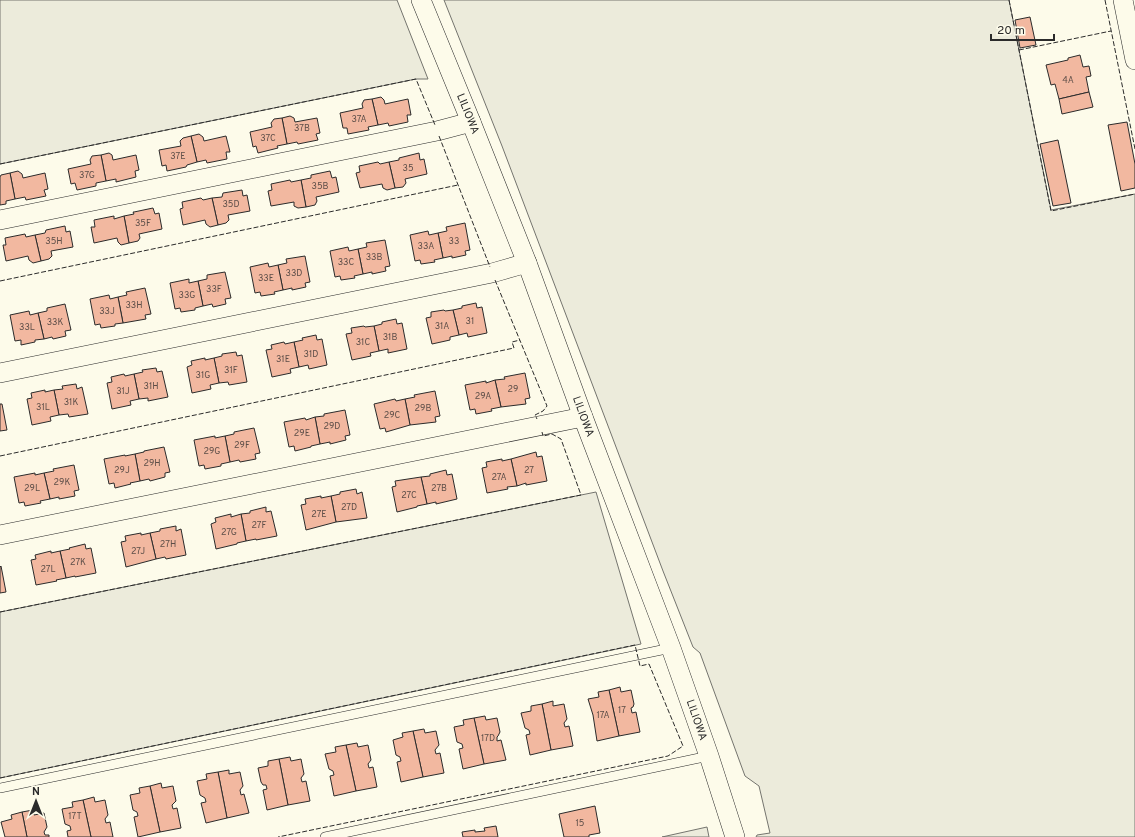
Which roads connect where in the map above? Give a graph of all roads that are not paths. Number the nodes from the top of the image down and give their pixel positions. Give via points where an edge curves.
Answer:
1 (421, 0) edge
2 (1123, 0) edge
3 (1135, 60) edge
4 (471, 122) junction
5 (0, 220) edge
6 (527, 263) junction
7 (0, 373) edge
8 (583, 417) junction
9 (0, 535) edge
10 (671, 648) junction
11 (709, 756) junction
12 (0, 788) edge
13 (324, 837) edge
14 (735, 837) edge

1 - 4 street, LILIOWA
2 - 3 street
4 - 5 street
4 - 6 street, LILIOWA
6 - 7 street via 492,273
6 - 8 street, LILIOWA
8 - 9 street
8 - 10 street, LILIOWA
10 - 11 street, LILIOWA
10 - 12 lane
11 - 13 lane
11 - 14 street, LILIOWA

